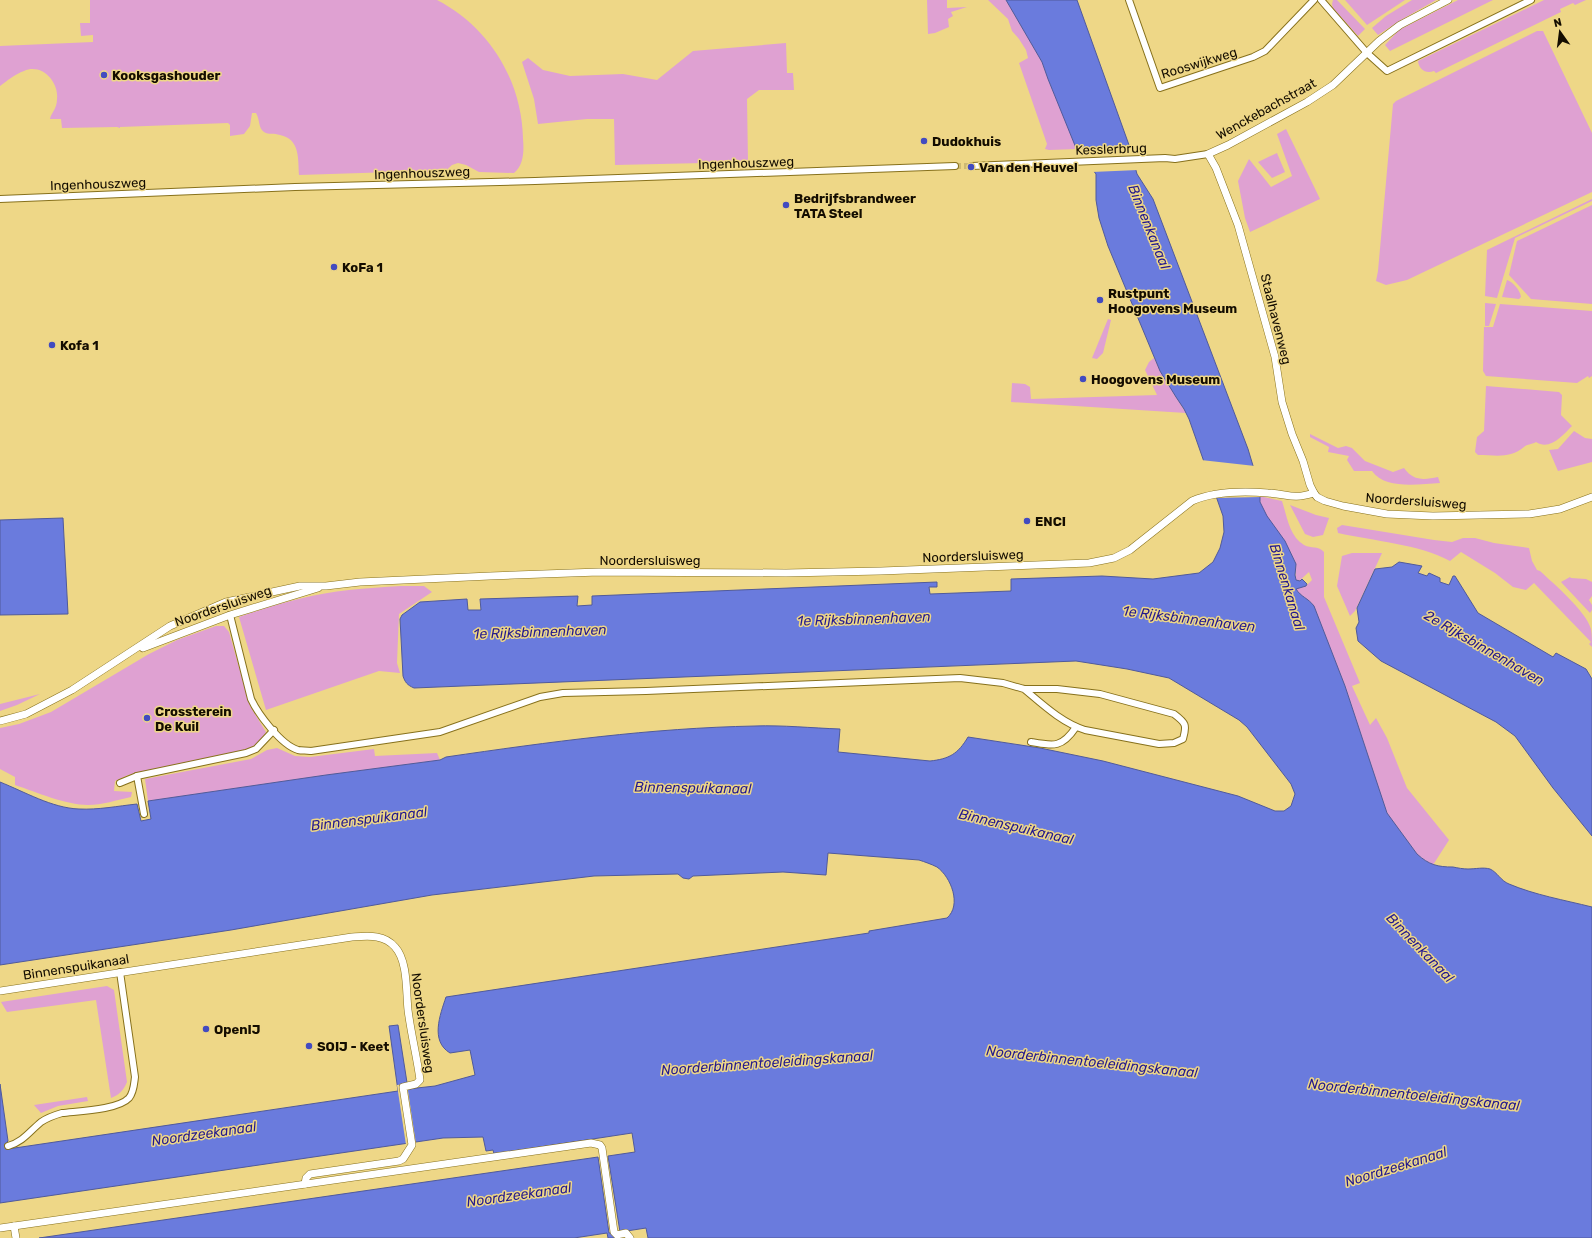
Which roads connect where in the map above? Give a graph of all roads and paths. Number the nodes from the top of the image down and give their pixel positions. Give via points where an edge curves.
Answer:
1 (1130, 0) edge
2 (1314, 0) edge
3 (1321, 0) edge
4 (1448, 0) edge
5 (1532, 0) edge
6 (1367, 53) junction
7 (1208, 154) junction
8 (1166, 158) joint
9 (956, 166) tunnel mouth
10 (972, 166) tunnel mouth
11 (0, 199) edge
12 (1314, 493) junction
13 (1592, 497) edge
14 (326, 586) junction
15 (226, 602) junction
16 (230, 614) junction
17 (129, 653) junction
18 (1024, 689) junction
19 (0, 721) edge
20 (1076, 727) junction
21 (274, 730) junction
22 (1031, 742) dead end
23 (137, 776) junction
24 (120, 783) dead end
25 (144, 814) dead end
26 (392, 944) joint
27 (120, 972) junction
28 (0, 991) edge
29 (8, 1146) dead end
30 (305, 1184) junction
31 (14, 1226) junction
32 (3, 1228) edge
33 (16, 1238) edge
34 (630, 1238) edge

1 - 2 street, Rooswijkweg via 1160,88 1265,51
3 - 6 street
4 - 6 street, Wenckebachstraat via 1400,25
5 - 6 street via 1386,71
6 - 7 street, Wenckebachstraat via 1333,85 1307,102
7 - 8 street, Wenckebachstraat
7 - 12 street, Staalhavenweg via 1238,225 1275,357 1282,402
8 - 10 street, Kesslerbrug
9 - 11 street, Ingenhouszweg
12 - 13 street, Noordersluisweg via 1325,501 1343,506 1386,514 1433,516 1529,514 1560,509
12 - 14 street, Noordersluisweg via 1302,497 1270,493 1203,496 1192,501 1130,550 1114,558 1090,563 794,572 592,572
14 - 15 street, Noordersluisweg via 300,586
14 - 16 street, Noordersluisweg
15 - 16 street
15 - 17 street, Noordersluisweg via 170,626
16 - 17 street, Noordersluisweg
16 - 21 street via 251,699
17 - 19 street, Noordersluisweg via 72,690 26,714
18 - 20 street
18 - 20 street via 1057,689 1100,694 1174,714 1183,721 1186,729 1183,739 1174,743 1159,744
18 - 21 street via 1003,683 960,678 563,693 540,697 440,732 311,751 290,746
20 - 22 street via 1069,738 1058,745
21 - 23 street via 256,749 246,753
23 - 24 street
23 - 25 street
26 - 27 street, Binnenspuikanaal via 375,936 352,937
26 - 30 street, Noordersluisweg via 403,963 420,1080 403,1088 412,1145 399,1161 310,1174
27 - 28 street, Binnenspuikanaal
27 - 29 street via 135,1077 134,1088 129,1098 118,1105 55,1115 42,1121 16,1144
30 - 31 street
30 - 34 street via 596,1143 600,1145 603,1155 614,1232 617,1235 626,1233
31 - 32 street
31 - 33 street

